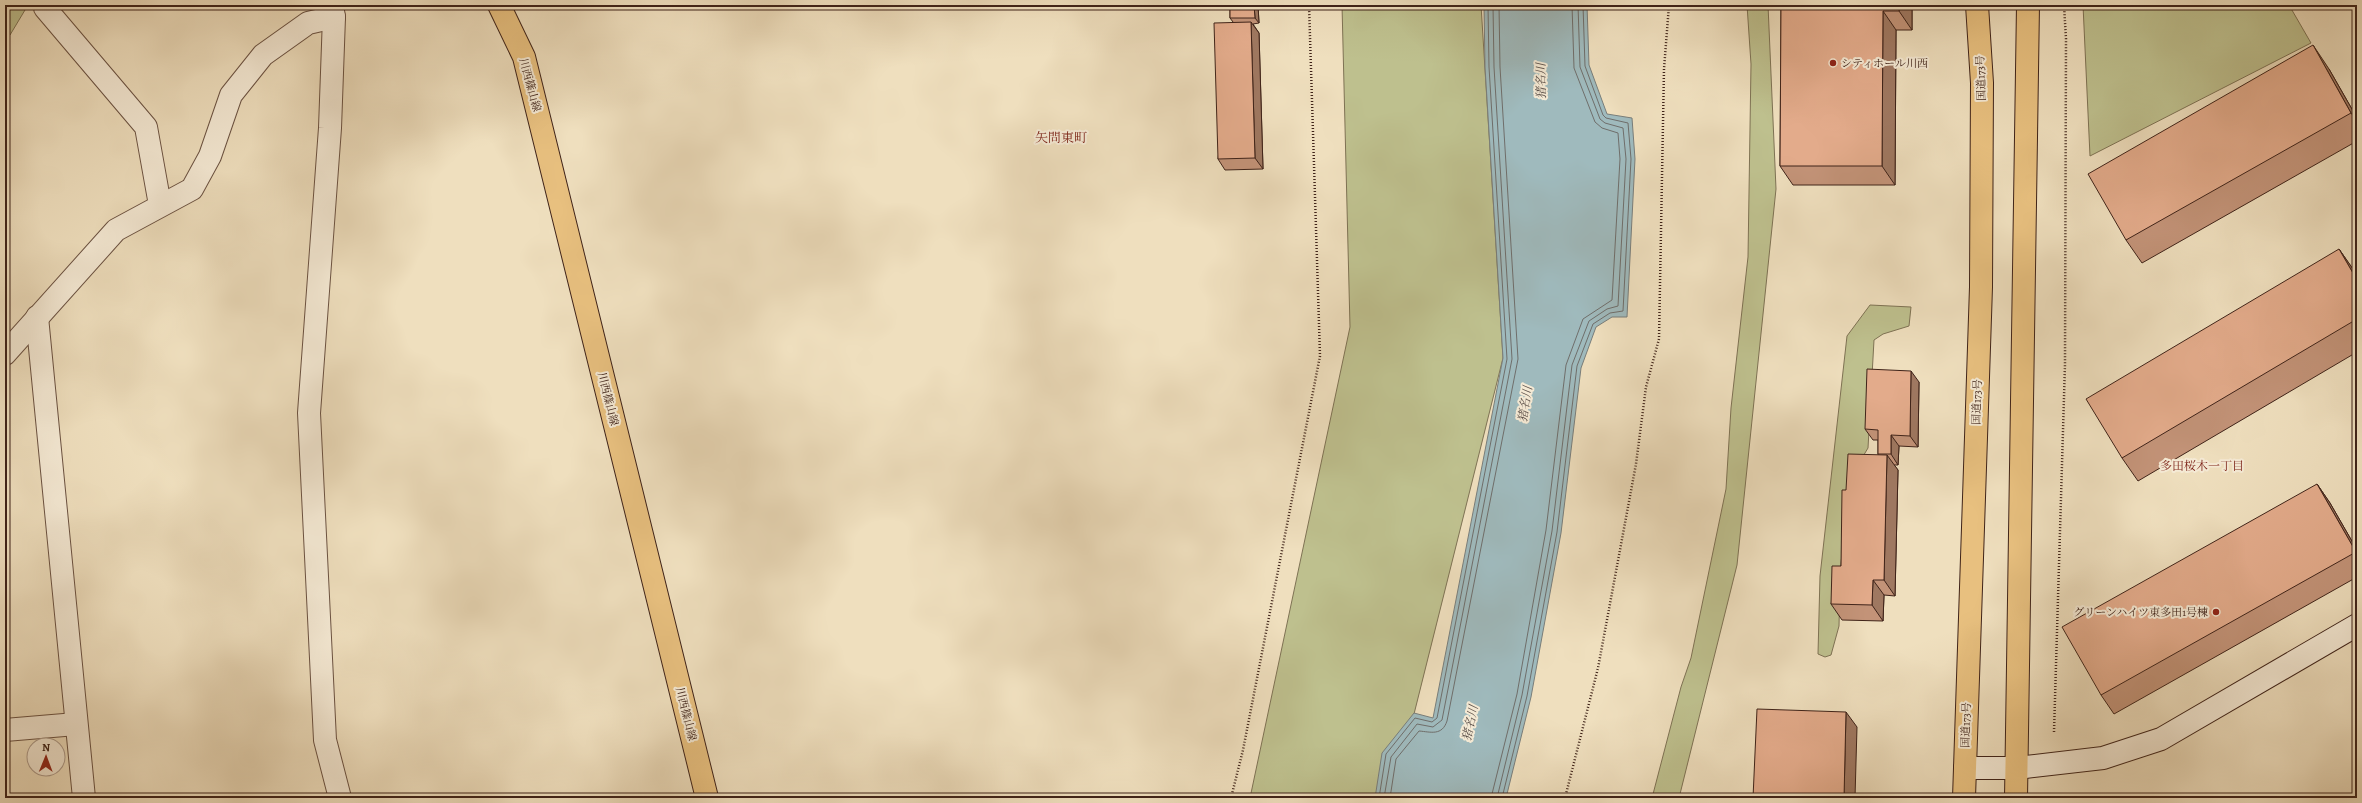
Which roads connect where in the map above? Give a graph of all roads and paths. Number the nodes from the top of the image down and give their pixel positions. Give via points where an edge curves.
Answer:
1 (499, 5) edge
2 (1309, 5) edge
3 (1668, 5) edge
4 (1977, 5) edge
5 (2028, 5) edge
6 (2064, 5) edge
7 (45, 8) dead end
8 (333, 11) edge
9 (160, 205) junction
10 (37, 317) junction
11 (5, 354) edge
12 (2357, 625) edge
13 (76, 724) junction
14 (5, 730) edge
15 (2054, 735) dead end
16 (1965, 768) junction
17 (2017, 768) junction
18 (84, 798) edge
19 (340, 798) edge
20 (706, 798) edge
21 (1231, 798) edge
22 (1565, 798) edge
23 (1964, 798) edge
24 (2016, 798) edge

1 - 20 main road, 川西篠山線 via 524,57
2 - 21 path via 1320,356 1243,750
3 - 22 path via 1664,69 1659,339 1646,387 1636,464 1598,668
4 - 16 main road, 国道173号 via 1982,83 1981,287
5 - 17 main road
6 - 15 path via 2065,364
7 - 9 street via 146,127
8 - 9 street via 308,23 264,55 231,95 210,156 192,189
8 - 19 street via 330,128 309,413 326,740
9 - 10 street via 116,230
10 - 11 street
10 - 13 street
12 - 17 street via 2161,739 2102,758
13 - 14 street
13 - 18 street
16 - 17 street
16 - 23 main road, 国道173号
17 - 24 main road

